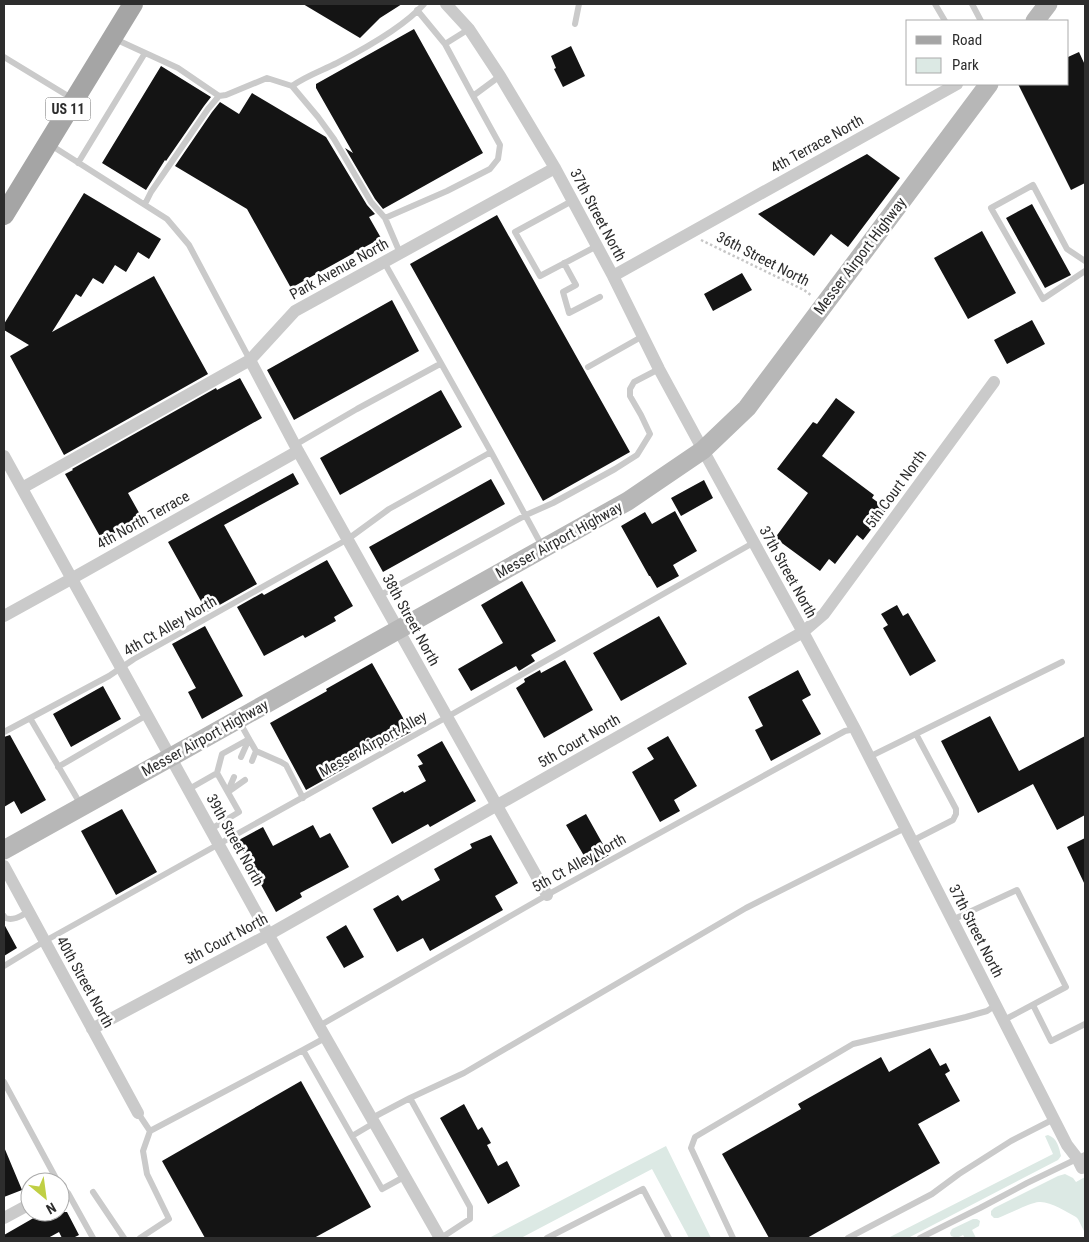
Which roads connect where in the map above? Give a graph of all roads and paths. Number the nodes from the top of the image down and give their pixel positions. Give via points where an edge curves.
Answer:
1 (133, 4) edge
2 (424, 4) edge
3 (446, 4) edge
4 (579, 4) edge
5 (935, 4) edge
6 (972, 4) edge
7 (1048, 4) edge
8 (417, 10) junction
9 (944, 20) edge
10 (980, 20) edge
11 (1036, 20) edge
12 (575, 24) dead end
13 (469, 29) junction
14 (112, 38) junction
15 (445, 44) junction
16 (145, 53) junction
17 (4, 57) edge
18 (500, 76) junction
19 (955, 85) edge
20 (988, 85) edge
21 (292, 86) junction
22 (219, 96) junction
23 (473, 96) junction
24 (74, 100) junction
25 (48, 143) junction
26 (78, 163) junction
27 (555, 168) junction
28 (572, 201) junction
29 (145, 204) junction
30 (4, 214) edge
31 (385, 218) junction
32 (692, 233) junction
33 (596, 246) junction
34 (400, 253) junction
35 (1085, 261) edge
36 (384, 262) junction
37 (564, 263) junction
38 (1085, 271) edge
39 (613, 276) junction
40 (600, 296) dead end
41 (823, 305) junction
42 (643, 336) junction
43 (250, 360) junction
44 (440, 364) junction
45 (588, 367) dead end
46 (659, 369) junction
47 (994, 382) dead end
48 (297, 448) junction
49 (703, 450) junction
50 (490, 452) junction
51 (4, 456) edge
52 (22, 488) junction
53 (526, 515) junction
54 (348, 539) junction
55 (753, 543) junction
56 (544, 548) junction
57 (71, 579) junction
58 (379, 596) junction
59 (4, 616) edge
60 (398, 629) junction
61 (803, 632) junction
62 (1062, 662) dead end
63 (121, 668) junction
64 (147, 715) junction
65 (447, 717) junction
66 (30, 718) junction
67 (238, 719) junction
68 (855, 729) junction
69 (4, 732) edge
70 (916, 734) junction
71 (249, 739) junction
72 (256, 751) junction
73 (171, 757) junction
74 (241, 757) dead end
75 (869, 757) junction
76 (252, 760) dead end
77 (58, 767) junction
78 (216, 773) junction
79 (234, 777) dead end
80 (245, 780) dead end
81 (189, 789) junction
82 (228, 792) junction
83 (303, 798) junction
84 (82, 806) junction
85 (497, 806) junction
86 (905, 828) junction
87 (211, 829) junction
88 (912, 841) junction
89 (219, 845) junction
90 (4, 850) edge
91 (4, 866) edge
92 (547, 895) junction
93 (28, 912) junction
94 (4, 916) edge
95 (952, 920) junction
96 (268, 935) junction
97 (44, 941) junction
98 (4, 966) edge
99 (996, 1004) junction
100 (1033, 1005) junction
101 (1004, 1020) junction
102 (1085, 1024) edge
103 (319, 1026) junction
104 (92, 1029) junction
105 (326, 1038) junction
106 (304, 1050) junction
107 (4, 1082) edge
108 (410, 1098) junction
109 (138, 1113) joint
110 (1054, 1119) junction
111 (373, 1121) junction
112 (150, 1131) junction
113 (352, 1136) junction
114 (1081, 1161) edge
115 (53, 1172) edge
116 (404, 1177) junction
117 (93, 1192) dead end
118 (70, 1197) edge
119 (20, 1209) edge
120 (4, 1218) edge
121 (93, 1238) edge
122 (124, 1238) edge
123 (140, 1238) edge
124 (440, 1238) edge
125 (547, 1238) edge
126 (669, 1238) edge
127 (733, 1238) edge
128 (848, 1238) edge
129 (920, 1238) edge

1 - 14 main road, US 11
2 - 8 lane
3 - 13 street, 37th Street North
4 - 12 lane
5 - 9 lane
6 - 10 lane
7 - 11 main road
8 - 15 lane
8 - 21 lane via 370,44
13 - 15 lane
13 - 18 street, 37th Street North
14 - 16 lane
14 - 24 main road, US 11
15 - 23 lane
16 - 22 lane via 178,68
16 - 26 lane
17 - 24 lane
18 - 23 lane
18 - 27 street, 37th Street North
19 - 32 street, 4th Terrace North
20 - 41 main road, Messer Airport Highway
21 - 22 lane via 267,78
21 - 31 lane via 334,139 371,202
22 - 29 lane
23 - 31 lane via 500,145 498,159 490,169
24 - 25 main road, US 11
25 - 26 lane
25 - 30 main road, US 11
26 - 29 lane
27 - 28 street, 37th Street North
27 - 34 street, Park Avenue North
28 - 33 street, 37th Street North
28 - 37 lane via 515,232 540,276
29 - 43 lane via 167,219 189,245
31 - 34 lane
32 - 39 street, 4th Terrace North
32 - 41 path, 36th Street North via 804,290
33 - 37 lane
33 - 39 street, 37th Street North
34 - 36 street, Park Avenue North
35 - 38 lane via 1067,249 1033,185 991,208 1043,299
36 - 43 street, Park Avenue North via 295,311
36 - 44 lane
37 - 40 lane via 576,285 563,292 569,313
39 - 42 street, 37th Street North
41 - 49 main road, Messer Airport Highway via 747,408
42 - 45 lane
42 - 46 street, 37th Street North
43 - 48 street, 38th Street North
43 - 52 street, Park Avenue North
44 - 48 lane via 357,409
44 - 50 lane
46 - 49 street, 37th Street North
46 - 53 lane via 634,382 630,389 630,396 650,434 637,455 615,470
47 - 61 street, 5th Court North via 824,614
48 - 54 street, 38th Street North
48 - 57 street, 4th North Terrace
49 - 55 street, 37th Street North
49 - 56 main road, Messer Airport Highway via 628,501
50 - 53 lane
50 - 54 lane, 4th Ct Alley North via 389,510
51 - 52 street, 39th Street North
52 - 57 street, 39th Street North
53 - 56 lane
53 - 58 lane
54 - 58 street, 38th Street North
54 - 63 lane, 4th Ct Alley North
55 - 61 street, 37th Street North
55 - 65 lane, Messer Airport Alley
56 - 60 main road, Messer Airport Highway
57 - 59 street, 4th North Terrace
57 - 63 street, 39th Street North
58 - 60 street, 38th Street North
60 - 65 street, 38th Street North
60 - 67 main road, Messer Airport Highway
61 - 68 street, 37th Street North
61 - 85 street, 5th Court North
62 - 70 lane
63 - 64 street, 39th Street North
63 - 66 lane, 4th Ct Alley North
64 - 73 street, 39th Street North
64 - 77 lane
65 - 83 lane, Messer Airport Alley
65 - 85 street, 38th Street North
66 - 69 lane, 4th Ct Alley North
66 - 77 lane
67 - 71 lane
67 - 73 main road, Messer Airport Highway
68 - 75 street, 37th Street North
68 - 92 lane, 5th Ct Alley North via 845,731
70 - 75 lane
70 - 88 lane via 956,814 953,820
71 - 72 lane
71 - 74 lane
71 - 78 lane via 222,754
72 - 76 lane
72 - 83 lane via 286,766
73 - 81 street, 39th Street North
73 - 84 main road, Messer Airport Highway
75 - 86 street, 37th Street North
77 - 84 lane
78 - 81 lane
78 - 82 lane
79 - 82 lane
80 - 82 lane
81 - 87 street, 39th Street North
82 - 87 lane via 239,812
83 - 89 lane, Messer Airport Alley
84 - 90 main road, Messer Airport Highway
85 - 92 street, 38th Street North
85 - 96 street, 5th Court North
86 - 88 street, 37th Street North
86 - 108 lane via 746,908 464,1074
87 - 89 street, 39th Street North
88 - 95 street, 37th Street North
89 - 96 street, 39th Street North
89 - 97 lane, Messer Airport Alley
91 - 93 street, 40th Street North
92 - 103 lane, 5th Ct Alley North
93 - 94 lane via 16,919
93 - 97 street, 40th Street North
95 - 99 street, 37th Street North
95 - 100 lane via 1017,890 1066,987
96 - 103 street, 39th Street North
96 - 104 street, 5th Court North
97 - 98 lane, Messer Airport Alley
97 - 104 street, 40th Street North
99 - 101 street, 37th Street North
99 - 127 lane via 987,1011 966,1017 853,1044 695,1137 691,1148
100 - 101 lane
100 - 102 lane via 1051,1041
101 - 110 street, 37th Street North
103 - 105 street, 39th Street North
104 - 109 street, 40th Street North
105 - 106 lane
105 - 111 street, 39th Street North
106 - 112 lane
106 - 113 lane
107 - 115 lane
108 - 111 lane
108 - 124 lane via 470,1207 470,1219
109 - 112 lane
110 - 114 street, 37th Street North via 1067,1145
110 - 128 lane via 1011,1141 932,1194
111 - 113 lane
111 - 116 street, 39th Street North
112 - 123 lane via 143,1151 147,1174 169,1219
113 - 116 lane via 382,1189
114 - 129 lane via 1026,1183
116 - 124 street, 39th Street North
117 - 122 lane
118 - 121 lane
119 - 120 street
125 - 126 lane via 643,1189

